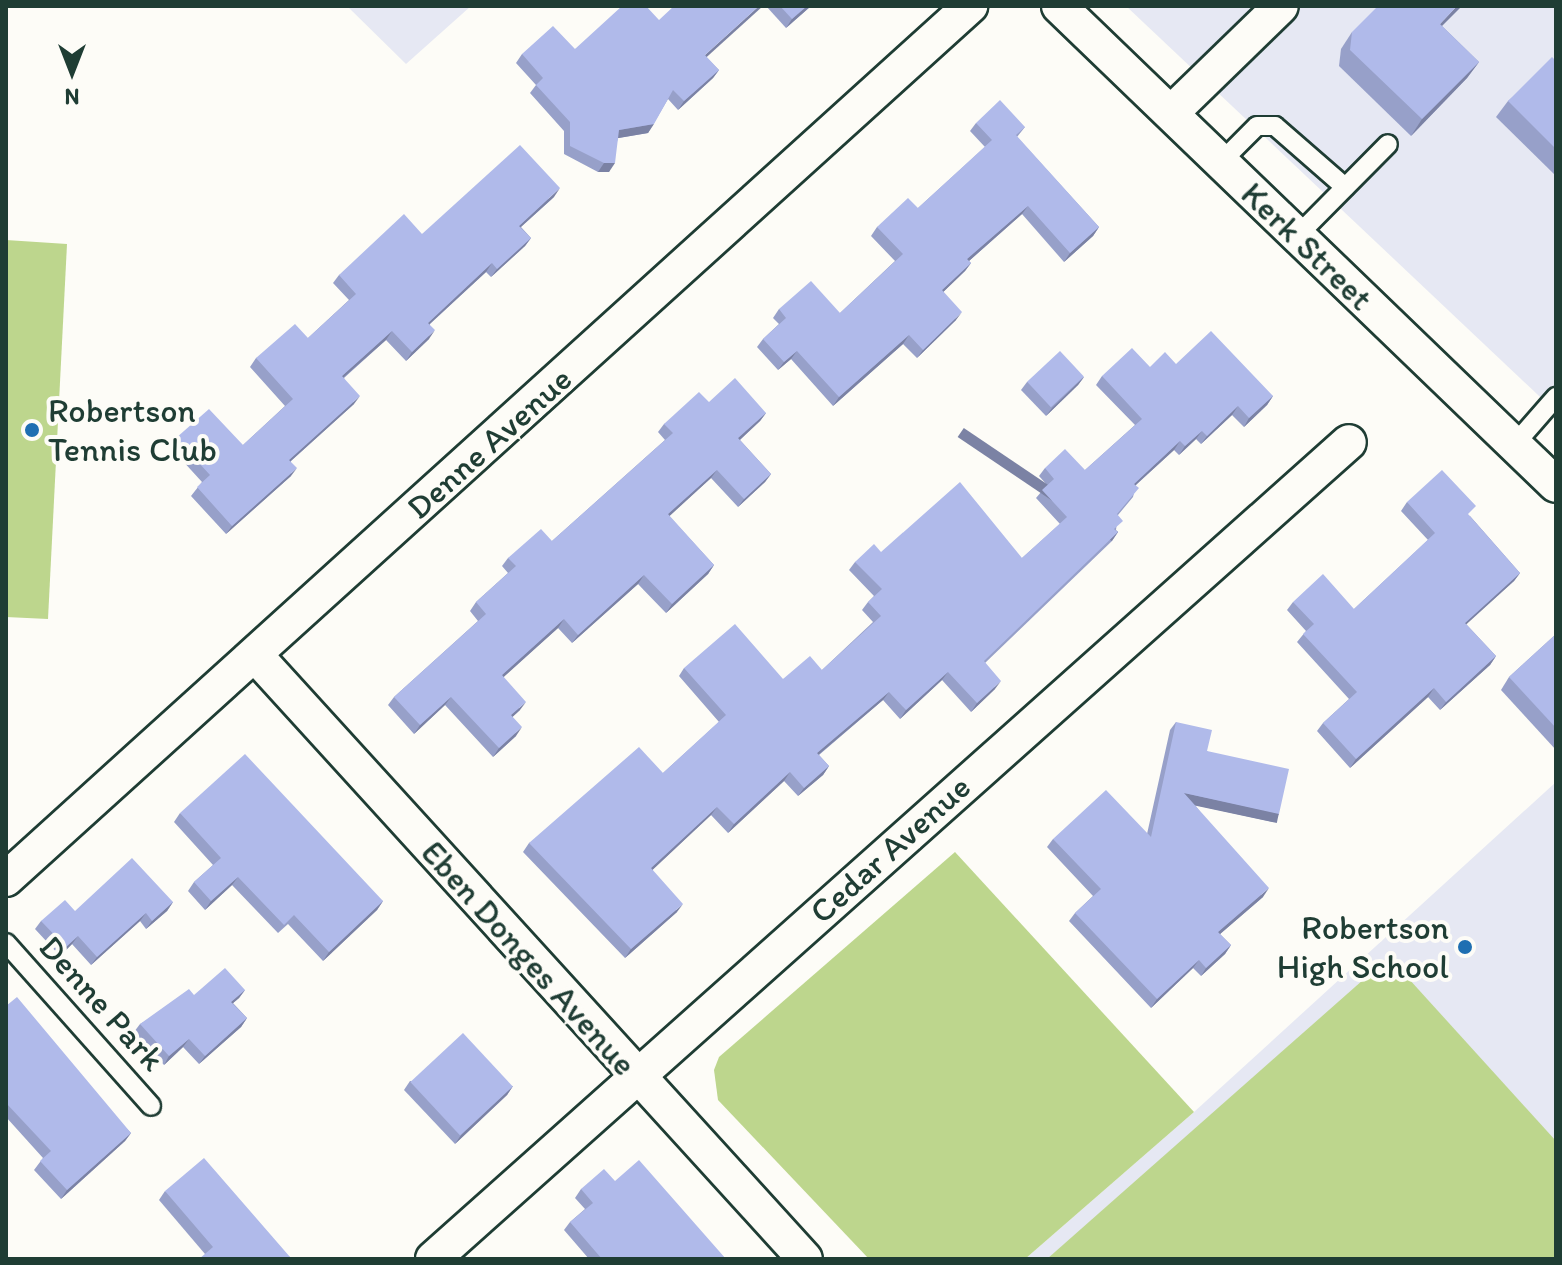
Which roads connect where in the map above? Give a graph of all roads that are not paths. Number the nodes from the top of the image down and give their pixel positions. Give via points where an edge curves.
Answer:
1 (970, 6) edge
2 (1059, 6) edge
3 (1281, 6) edge
4 (1171, 113) junction
5 (1388, 144) dead end
6 (1220, 163) junction
7 (1345, 187) junction
8 (1297, 236) junction
9 (1556, 397) edge
10 (1349, 442) dead end
11 (1514, 445) junction
12 (1554, 478) edge
13 (256, 656) junction
14 (6, 879) edge
15 (6, 943) edge
16 (636, 1076) junction
17 (151, 1106) dead end
18 (433, 1259) edge
19 (805, 1259) edge

1 - 13 street, Denne Avenue
2 - 4 street, Kerk Street
3 - 4 street
4 - 6 street, Kerk Street
5 - 7 lane
6 - 7 lane via 1257,126 1275,126
6 - 8 street, Kerk Street
7 - 8 lane
8 - 11 street, Kerk Street
9 - 11 lane
10 - 16 street, Cedar Avenue
11 - 12 street, Kerk Street
13 - 14 street, Denne Avenue
13 - 16 street, Eben Donges Avenue
15 - 17 lane, Denne Park
16 - 18 street, Cedar Avenue
16 - 19 street, Eben Donges Avenue

